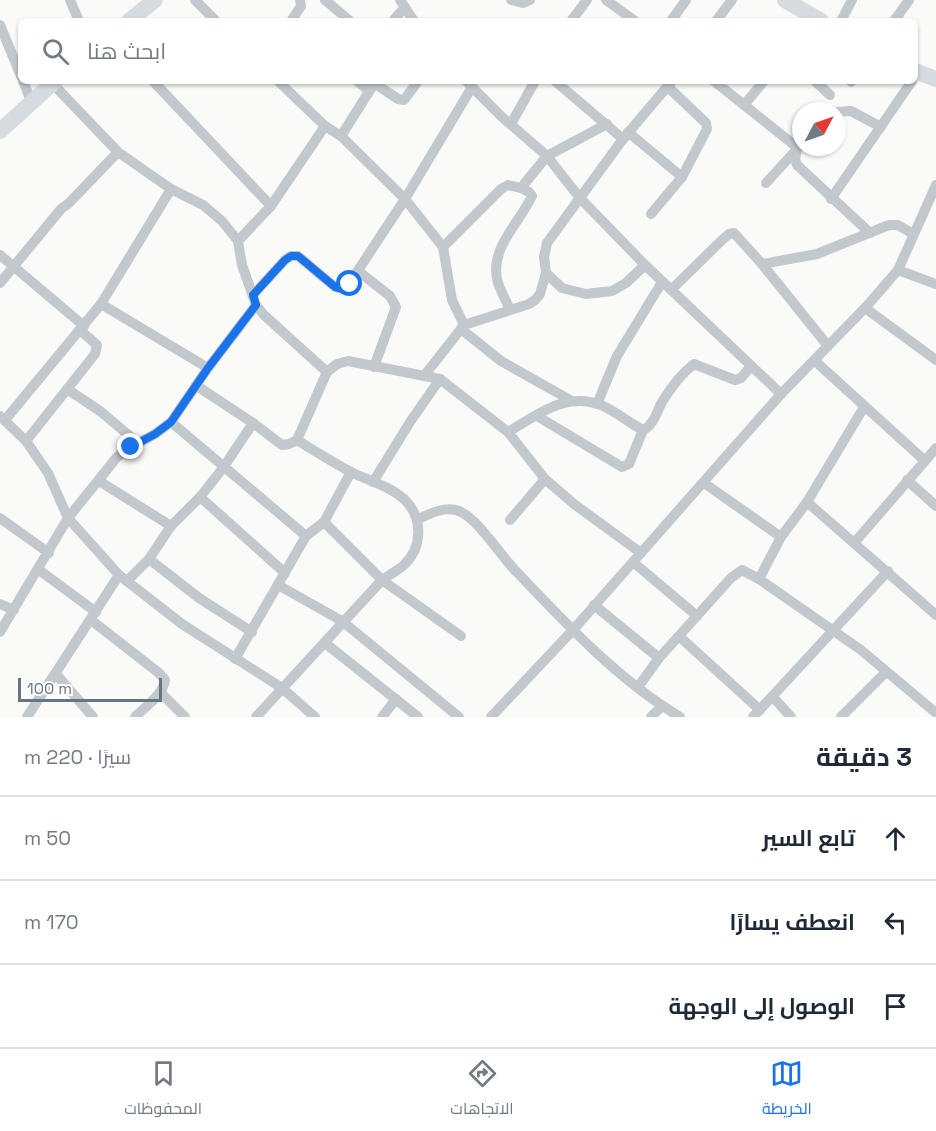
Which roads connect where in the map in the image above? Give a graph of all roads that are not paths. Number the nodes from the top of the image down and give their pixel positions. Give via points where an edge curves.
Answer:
1 (70, 0) edge
2 (155, 0) edge
3 (195, 0) edge
4 (300, 0) edge
5 (325, 0) edge
6 (511, 0) edge
7 (530, 0) edge
8 (606, 0) edge
9 (686, 0) edge
10 (732, 0) edge
11 (785, 0) edge
12 (852, 0) edge
13 (909, 0) edge
14 (584, 1) edge
15 (403, 4) edge
16 (78, 18) edge
17 (133, 18) edge
18 (213, 18) edge
19 (293, 18) edge
20 (346, 18) edge
21 (395, 18) edge
22 (412, 18) edge
23 (573, 18) edge
24 (631, 18) edge
25 (673, 18) edge
26 (718, 18) edge
27 (816, 18) edge
28 (843, 18) edge
29 (896, 18) edge
30 (0, 25) edge
31 (18, 69) edge
32 (918, 76) edge
33 (936, 79) edge
34 (24, 84) edge
35 (52, 84) edge
36 (56, 84) edge
37 (156, 84) edge
38 (281, 84) edge
39 (361, 84) edge
40 (416, 84) edge
41 (470, 84) edge
42 (533, 84) edge
43 (559, 84) edge
44 (670, 84) edge
45 (718, 84) edge
46 (762, 84) edge
47 (817, 84) edge
48 (909, 84) edge
49 (369, 91) junction
50 (830, 95) dead end
51 (32, 103) junction
52 (744, 105) junction
53 (846, 111) edge
54 (511, 124) junction
55 (607, 124) junction
56 (325, 126) junction
57 (881, 127) junction
58 (0, 131) edge
59 (341, 136) junction
60 (625, 136) junction
61 (792, 141) edge
62 (118, 152) junction
63 (792, 154) edge
64 (547, 156) junction
65 (796, 156) edge
66 (682, 177) junction
67 (766, 183) dead end
68 (936, 185) edge
69 (521, 188) junction
70 (171, 189) junction
71 (579, 197) junction
72 (405, 199) junction
73 (831, 199) junction
74 (271, 206) junction
75 (651, 214) dead end
76 (870, 233) junction
77 (913, 234) junction
78 (238, 241) junction
79 (443, 247) junction
80 (0, 255) edge
81 (762, 264) junction
82 (645, 265) junction
83 (14, 266) junction
84 (898, 270) junction
85 (358, 271) junction
86 (546, 273) junction
87 (662, 282) junction
88 (0, 283) edge
89 (936, 284) edge
90 (671, 290) junction
91 (254, 300) junction
92 (100, 304) junction
93 (865, 308) junction
94 (510, 309) junction
95 (463, 327) junction
96 (82, 328) junction
97 (828, 345) junction
98 (936, 360) edge
99 (815, 361) junction
100 (751, 366) junction
101 (374, 367) junction
102 (208, 368) junction
103 (327, 372) junction
104 (424, 376) junction
105 (440, 379) junction
106 (197, 386) junction
107 (68, 388) junction
108 (781, 394) junction
109 (572, 401) junction
110 (597, 404) junction
111 (864, 407) junction
112 (537, 416) junction
113 (3, 418) edge
114 (171, 422) junction
115 (253, 423) junction
116 (643, 430) junction
117 (508, 432) junction
118 (297, 440) junction
119 (26, 441) junction
120 (138, 443) junction
121 (936, 448) edge
122 (924, 460) junction
123 (223, 468) junction
124 (351, 472) junction
125 (546, 479) junction
126 (907, 480) junction
127 (99, 482) junction
128 (373, 482) junction
129 (704, 483) junction
130 (200, 497) junction
131 (807, 502) junction
132 (936, 506) edge
133 (0, 518) edge
134 (68, 518) junction
135 (417, 520) junction
136 (510, 520) dead end
137 (324, 522) junction
138 (171, 526) junction
139 (306, 536) junction
140 (781, 537) junction
141 (855, 542) junction
142 (48, 553) junction
143 (641, 553) junction
144 (148, 559) junction
145 (633, 562) junction
146 (39, 570) junction
147 (888, 572) junction
148 (285, 573) junction
149 (123, 578) junction
150 (759, 579) junction
151 (382, 580) junction
152 (278, 585) junction
153 (0, 604) edge
154 (594, 605) junction
155 (14, 610) junction
156 (936, 615) edge
157 (93, 616) junction
158 (697, 616) junction
159 (342, 621) junction
160 (573, 630) junction
161 (835, 631) junction
162 (0, 632) edge
163 (252, 632) junction
164 (461, 636) dead end
165 (680, 636) junction
166 (325, 643) junction
167 (659, 658) junction
168 (235, 659) junction
169 (886, 672) junction
170 (56, 674) junction
171 (638, 687) junction
172 (282, 688) junction
173 (160, 692) junction
174 (773, 697) junction
175 (396, 699) junction
176 (662, 706) junction
177 (936, 713) edge
178 (757, 714) edge
179 (27, 717) edge
180 (93, 717) edge
181 (135, 717) edge
182 (185, 717) edge
183 (256, 717) edge
184 (315, 717) edge
185 (382, 717) edge
186 (418, 717) edge
187 (459, 717) edge
188 (491, 717) edge
189 (651, 717) edge
190 (680, 717) edge
191 (791, 717) edge
192 (841, 717) edge

1 - 16 street
2 - 17 street
3 - 18 street
4 - 19 street via 301,6
5 - 20 street
6 - 7 street
8 - 24 street
9 - 25 street
10 - 26 street
11 - 27 street
12 - 28 street
13 - 29 street
14 - 23 street
15 - 21 street
15 - 22 street
30 - 31 street
32 - 33 street
34 - 51 street
35 - 51 street
36 - 62 street
37 - 74 street
38 - 56 street
39 - 49 street
40 - 49 street via 404,100 377,85
41 - 54 street
41 - 72 street
42 - 54 street
43 - 55 street
44 - 60 street
44 - 66 street via 706,123 707,129
45 - 52 street
46 - 52 street
47 - 50 street
48 - 57 street
49 - 59 street
51 - 58 street
52 - 61 street
53 - 57 street
54 - 64 street
55 - 60 street
55 - 64 street
56 - 59 street
56 - 74 street
57 - 73 street
59 - 72 street
60 - 66 street
60 - 71 street
62 - 70 street
62 - 83 street via 61,209
63 - 67 street
64 - 69 street
64 - 71 street
65 - 73 street via 797,165
66 - 75 street
68 - 77 street
69 - 79 street via 507,185 501,189
69 - 94 street via 532,196 499,251 495,268
70 - 78 street via 203,205
70 - 92 street
71 - 82 street
71 - 86 street via 547,243
72 - 79 street
72 - 85 street
73 - 76 street
74 - 78 street
76 - 77 street via 898,225
76 - 81 street via 817,254
77 - 84 street
78 - 91 street
79 - 95 street via 452,300
80 - 83 street
81 - 90 street via 740,238 729,234
81 - 97 street
82 - 86 street via 612,291 586,294 562,288
82 - 87 street
83 - 88 street
83 - 96 street
84 - 89 street
84 - 93 street
85 - 91 street via 343,289 335,287 298,256 291,256
85 - 101 street via 390,296 396,307
86 - 94 street via 535,300
87 - 90 street
87 - 110 street via 617,356
90 - 100 street
91 - 102 street
91 - 103 street via 264,315
92 - 96 street
92 - 102 street
93 - 97 street
93 - 98 street
94 - 95 street
95 - 104 street
95 - 109 street via 501,361
96 - 107 street via 97,349
96 - 113 street
97 - 99 street
99 - 108 street
99 - 111 street
100 - 108 street
100 - 116 street via 735,380 694,364 663,399 649,427
101 - 103 street via 348,361
101 - 104 street
102 - 106 street
103 - 118 street
104 - 105 street
105 - 117 street
105 - 128 street
106 - 114 street
106 - 115 street
107 - 119 street
107 - 120 street
108 - 129 street
109 - 110 street
109 - 112 street via 551,406
110 - 116 street
111 - 122 street
111 - 131 street
112 - 116 street via 622,467 629,464
112 - 117 street
113 - 119 street
114 - 120 street
114 - 123 street
115 - 118 street via 282,445
115 - 123 street
117 - 125 street
118 - 124 street
119 - 134 street via 48,473
120 - 127 street via 117,457
121 - 122 street
122 - 126 street
123 - 130 street
123 - 139 street
124 - 128 street
124 - 137 street
125 - 136 street
125 - 143 street
126 - 132 street
126 - 141 street
127 - 134 street
127 - 138 street
128 - 135 street via 407,502
129 - 140 street
129 - 143 street
130 - 138 street
130 - 148 street
131 - 140 street
131 - 141 street
133 - 142 street
134 - 142 street
134 - 149 street
135 - 151 street via 416,549 405,564
135 - 160 street via 449,510 466,515
137 - 139 street
137 - 151 street
138 - 144 street
139 - 148 street
140 - 150 street
141 - 147 street
142 - 146 street
143 - 145 street
144 - 149 street
144 - 163 street
145 - 154 street
145 - 158 street
146 - 155 street
146 - 157 street
147 - 156 street
147 - 161 street
148 - 152 street
149 - 157 street
149 - 168 street
150 - 158 street via 742,570
150 - 161 street
151 - 159 street
151 - 164 street
152 - 159 street
152 - 163 street
153 - 155 street
154 - 160 street
154 - 167 street
155 - 162 street
157 - 170 street
157 - 173 street via 159,673 165,680
158 - 165 street
159 - 166 street
159 - 187 street
160 - 171 street
160 - 188 street
161 - 169 street
161 - 174 street
163 - 168 street
165 - 167 street
165 - 178 street
166 - 172 street
166 - 175 street
167 - 171 street
168 - 172 street
169 - 177 street
169 - 192 street
170 - 179 street
170 - 180 street
171 - 176 street
172 - 183 street
172 - 184 street
173 - 181 street
173 - 182 street
174 - 178 street
174 - 191 street
175 - 185 street
175 - 186 street
176 - 189 street
176 - 190 street

